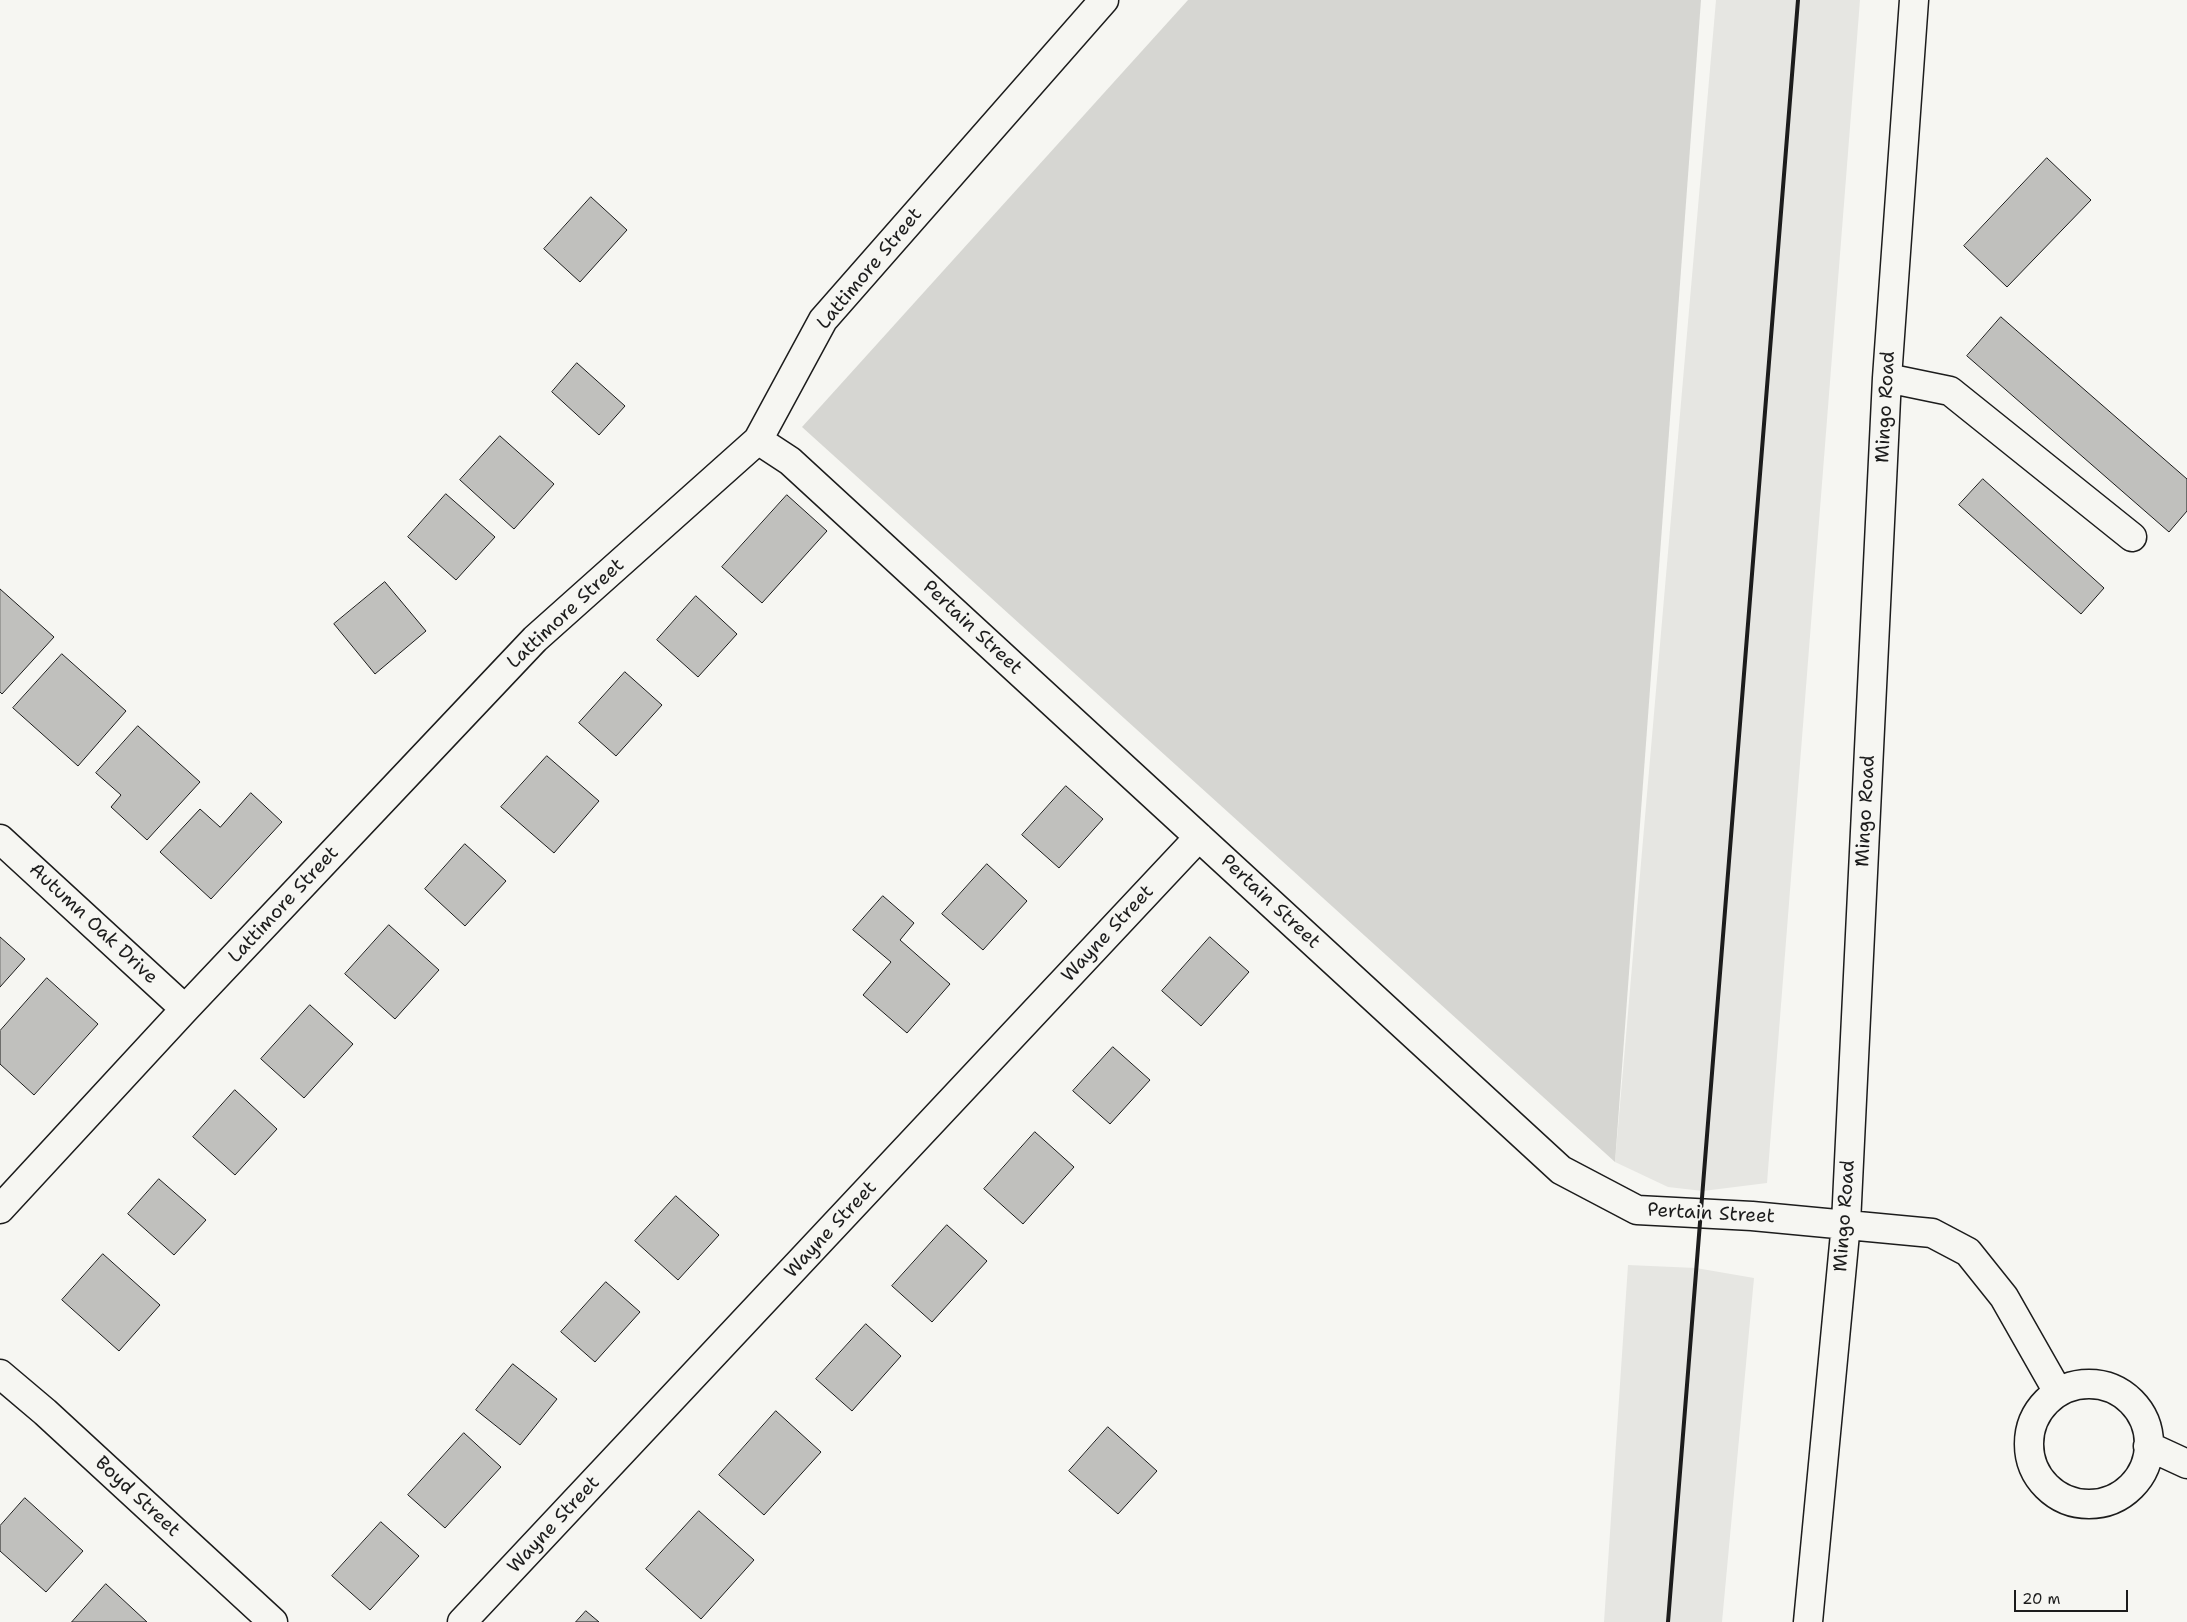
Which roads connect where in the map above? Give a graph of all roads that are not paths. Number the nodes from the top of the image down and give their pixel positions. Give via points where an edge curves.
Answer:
1 (1104, 0) edge
2 (1914, 0) edge
3 (1887, 378) junction
4 (758, 440) junction
5 (2132, 537) dead end
6 (1199, 837) junction
7 (0, 839) edge
8 (185, 1010) junction
9 (0, 1209) edge
10 (1846, 1224) junction
11 (0, 1374) edge
12 (2058, 1392) junction
13 (2148, 1446) junction
14 (2187, 1464) edge
15 (273, 1622) edge
16 (462, 1622) edge
17 (1808, 1622) edge

1 - 4 street, Lattimore Street via 823,320
2 - 3 street, Mingo Road
3 - 5 street via 1950,391
3 - 10 street, Mingo Road
4 - 6 street, Pertain Street via 790,461
4 - 8 street, Lattimore Street via 535,639
6 - 10 street, Pertain Street via 1561,1170 1637,1210
6 - 16 street, Wayne Street
7 - 8 street, Autumn Oak Drive
8 - 9 street, Lattimore Street
10 - 12 street, Pertain Street via 1932,1233 1968,1252 2004,1297
10 - 17 street, Mingo Road
11 - 15 street, Boyd Street
12 - 13 street via 2081,1384 2104,1386 2126,1396 2142,1413 2150,1436
12 - 13 street via 2041,1408 2030,1430 2029,1453 2037,1476 2053,1493 2074,1503 2098,1504 2120,1496 2138,1481 2148,1459
13 - 14 street

